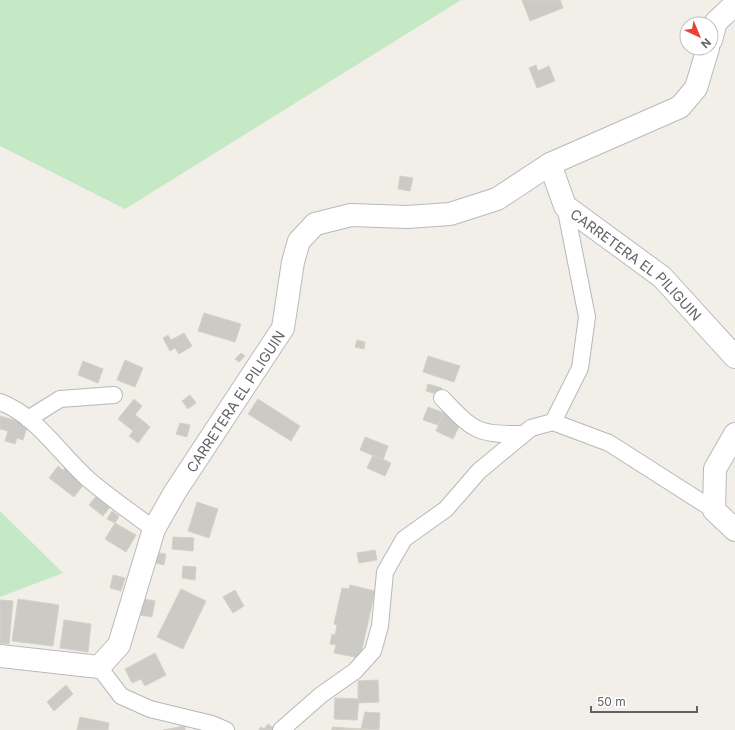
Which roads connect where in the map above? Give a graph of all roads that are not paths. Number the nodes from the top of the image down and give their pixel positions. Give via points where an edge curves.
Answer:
1 (735, 4) edge
2 (719, 19) edge
3 (706, 56) edge
4 (550, 164) junction
5 (565, 206) junction
6 (735, 357) edge
7 (114, 395) dead end
8 (442, 398) dead end
9 (0, 402) edge
10 (28, 418) junction
11 (553, 422) junction
12 (523, 434) junction
13 (735, 434) edge
14 (714, 510) junction
15 (154, 529) junction
16 (735, 530) edge
17 (0, 656) edge
18 (98, 667) junction
19 (226, 730) edge
20 (281, 730) edge

1 - 2 street
3 - 4 street, CARRETERA EL PILIGUIN via 696,88 680,108
4 - 5 street, CARRETERA EL PILIGUIN
4 - 15 street, CARRETERA EL PILIGUIN via 497,199 450,214 408,217 351,215 315,224 299,241 293,262 283,328 175,492
5 - 6 street, CARRETERA EL PILIGUIN via 662,277
5 - 11 street via 587,317 580,368
7 - 10 street via 60,399
8 - 12 street via 480,430
9 - 10 street via 16,408
10 - 15 street via 89,480
11 - 12 street via 530,428
11 - 14 street via 609,443
12 - 20 street via 479,471 446,509 404,539 385,572 380,626 373,651 355,671 321,695
13 - 14 street via 715,469
14 - 16 street
15 - 18 street, CARRETERA EL PILIGUIN via 119,644
17 - 18 street
18 - 19 street via 121,696 150,709 212,724

